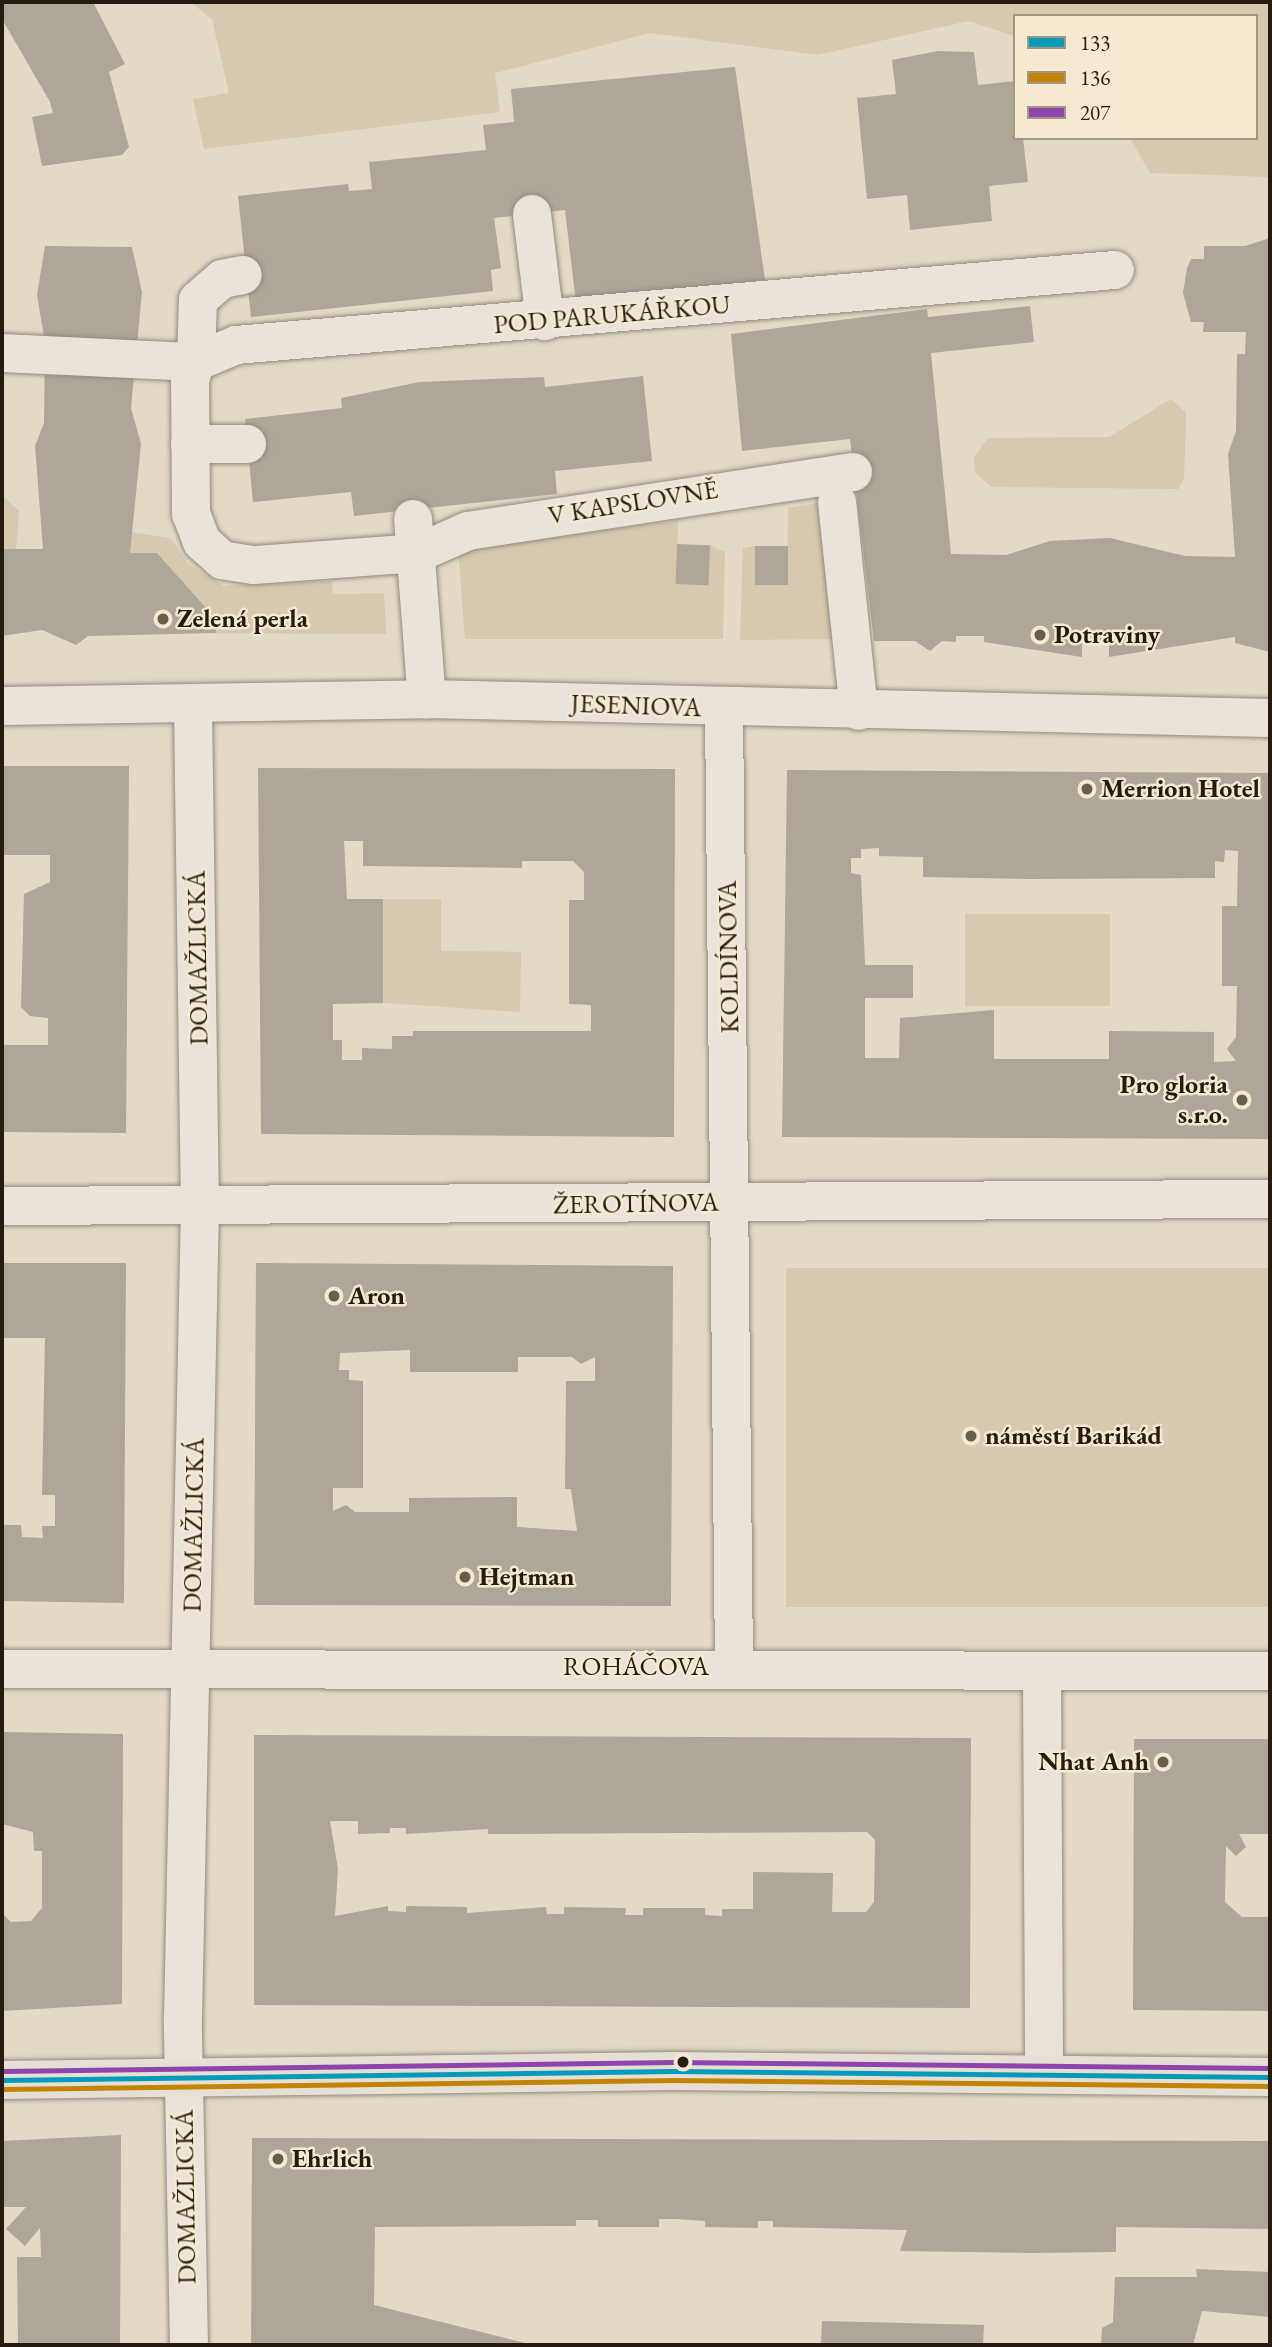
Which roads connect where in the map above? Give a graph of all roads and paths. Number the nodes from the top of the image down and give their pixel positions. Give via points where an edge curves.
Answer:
1 (532, 214) dead end
2 (1115, 270) dead end
3 (243, 275) dead end
4 (545, 321) junction
5 (2, 354) edge
6 (196, 362) junction
7 (190, 444) junction
8 (247, 444) dead end
9 (416, 536) junction
10 (427, 699) junction
11 (193, 705) junction
12 (2, 706) edge
13 (724, 709) junction
14 (859, 711) junction
15 (1270, 718) edge
16 (1270, 1199) edge
17 (734, 1203) junction
18 (2, 1206) edge
19 (200, 1209) junction
20 (734, 1666) junction
21 (2, 1669) edge
22 (191, 1669) junction
23 (1270, 1671) edge
24 (1042, 1672) junction
25 (1044, 2072) junction
26 (183, 2076) junction
27 (1270, 2077) edge
28 (2, 2080) edge
29 (189, 2345) edge

1 - 4 street
2 - 4 street, POD PARUKÁŘKOU
3 - 6 street via 222,279 198,300
4 - 6 street, POD PARUKÁŘKOU via 236,345
5 - 6 street
6 - 7 street via 190,380
7 - 8 street
7 - 9 street, V KAPSLOVNĚ via 191,514 202,542 222,560 253,565
9 - 10 street
9 - 14 street, V KAPSLOVNĚ via 845,487
10 - 11 street, JESENIOVA
10 - 13 street, JESENIOVA
11 - 12 street, JESENIOVA
11 - 19 street, DOMAŽLICKÁ
13 - 14 street, JESENIOVA
13 - 17 street, KOLDÍNOVA
14 - 15 street, JESENIOVA
16 - 17 street, ŽEROTÍNOVA
17 - 19 street, ŽEROTÍNOVA
17 - 20 street
18 - 19 street, ŽEROTÍNOVA
19 - 22 street, DOMAŽLICKÁ
20 - 22 street, ROHÁČOVA
20 - 24 street, ROHÁČOVA
21 - 22 street, ROHÁČOVA
22 - 26 street, DOMAŽLICKÁ
23 - 24 street, ROHÁČOVA
24 - 25 street
25 - 26 main road
25 - 27 main road
26 - 28 main road
26 - 29 street, DOMAŽLICKÁ

